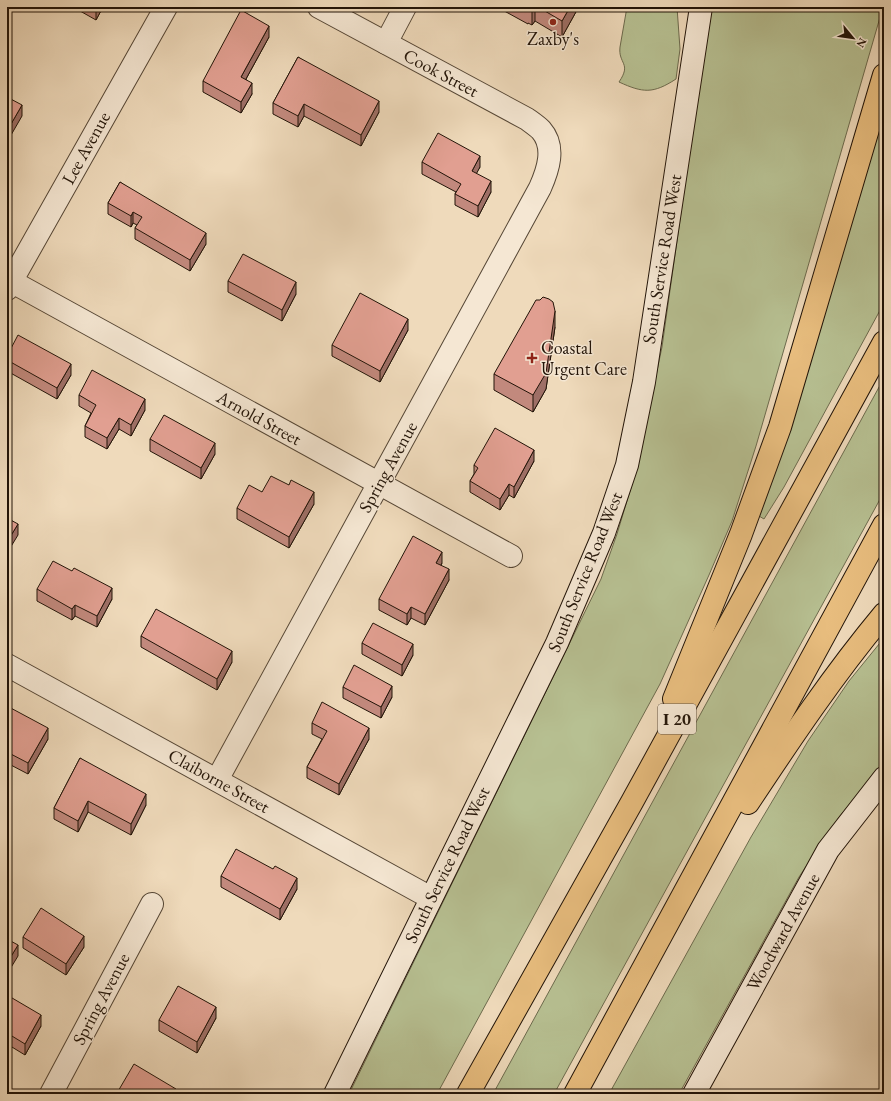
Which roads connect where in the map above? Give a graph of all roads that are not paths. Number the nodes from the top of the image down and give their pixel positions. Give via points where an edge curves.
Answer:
1 (166, 7) edge
2 (319, 7) edge
3 (405, 7) edge
4 (701, 7) edge
5 (386, 43) junction
6 (884, 75) edge
7 (550, 151) joint
8 (8, 283) edge
9 (884, 342) edge
10 (379, 484) junction
11 (884, 525) edge
12 (511, 556) dead end
13 (884, 614) edge
14 (7, 666) edge
15 (884, 778) edge
16 (217, 780) junction
17 (632, 802) junction
18 (431, 898) junction
19 (152, 904) dead end
20 (667, 923) junction
21 (50, 1094) edge
22 (335, 1094) edge
23 (468, 1094) edge
24 (575, 1094) edge
25 (694, 1094) edge

1 - 8 street, Lee Avenue
2 - 5 street, Cook Street
3 - 5 street
4 - 18 street, South Service Road West via 644,382 626,465 604,533 557,642
5 - 7 street, Cook Street via 527,119 548,139
6 - 17 highway via 780,427 708,618
7 - 10 street, Spring Avenue via 549,168 540,188
8 - 10 street, Arnold Street
9 - 17 highway, I 20
10 - 12 street, Arnold Street
10 - 16 street, Spring Avenue
11 - 20 highway
13 - 20 highway via 795,731
14 - 16 street, Claiborne Street
15 - 25 street, Woodward Avenue via 828,850
16 - 18 street, Claiborne Street
17 - 23 highway, I 20
18 - 22 street, South Service Road West
19 - 21 street, Spring Avenue
20 - 24 highway

